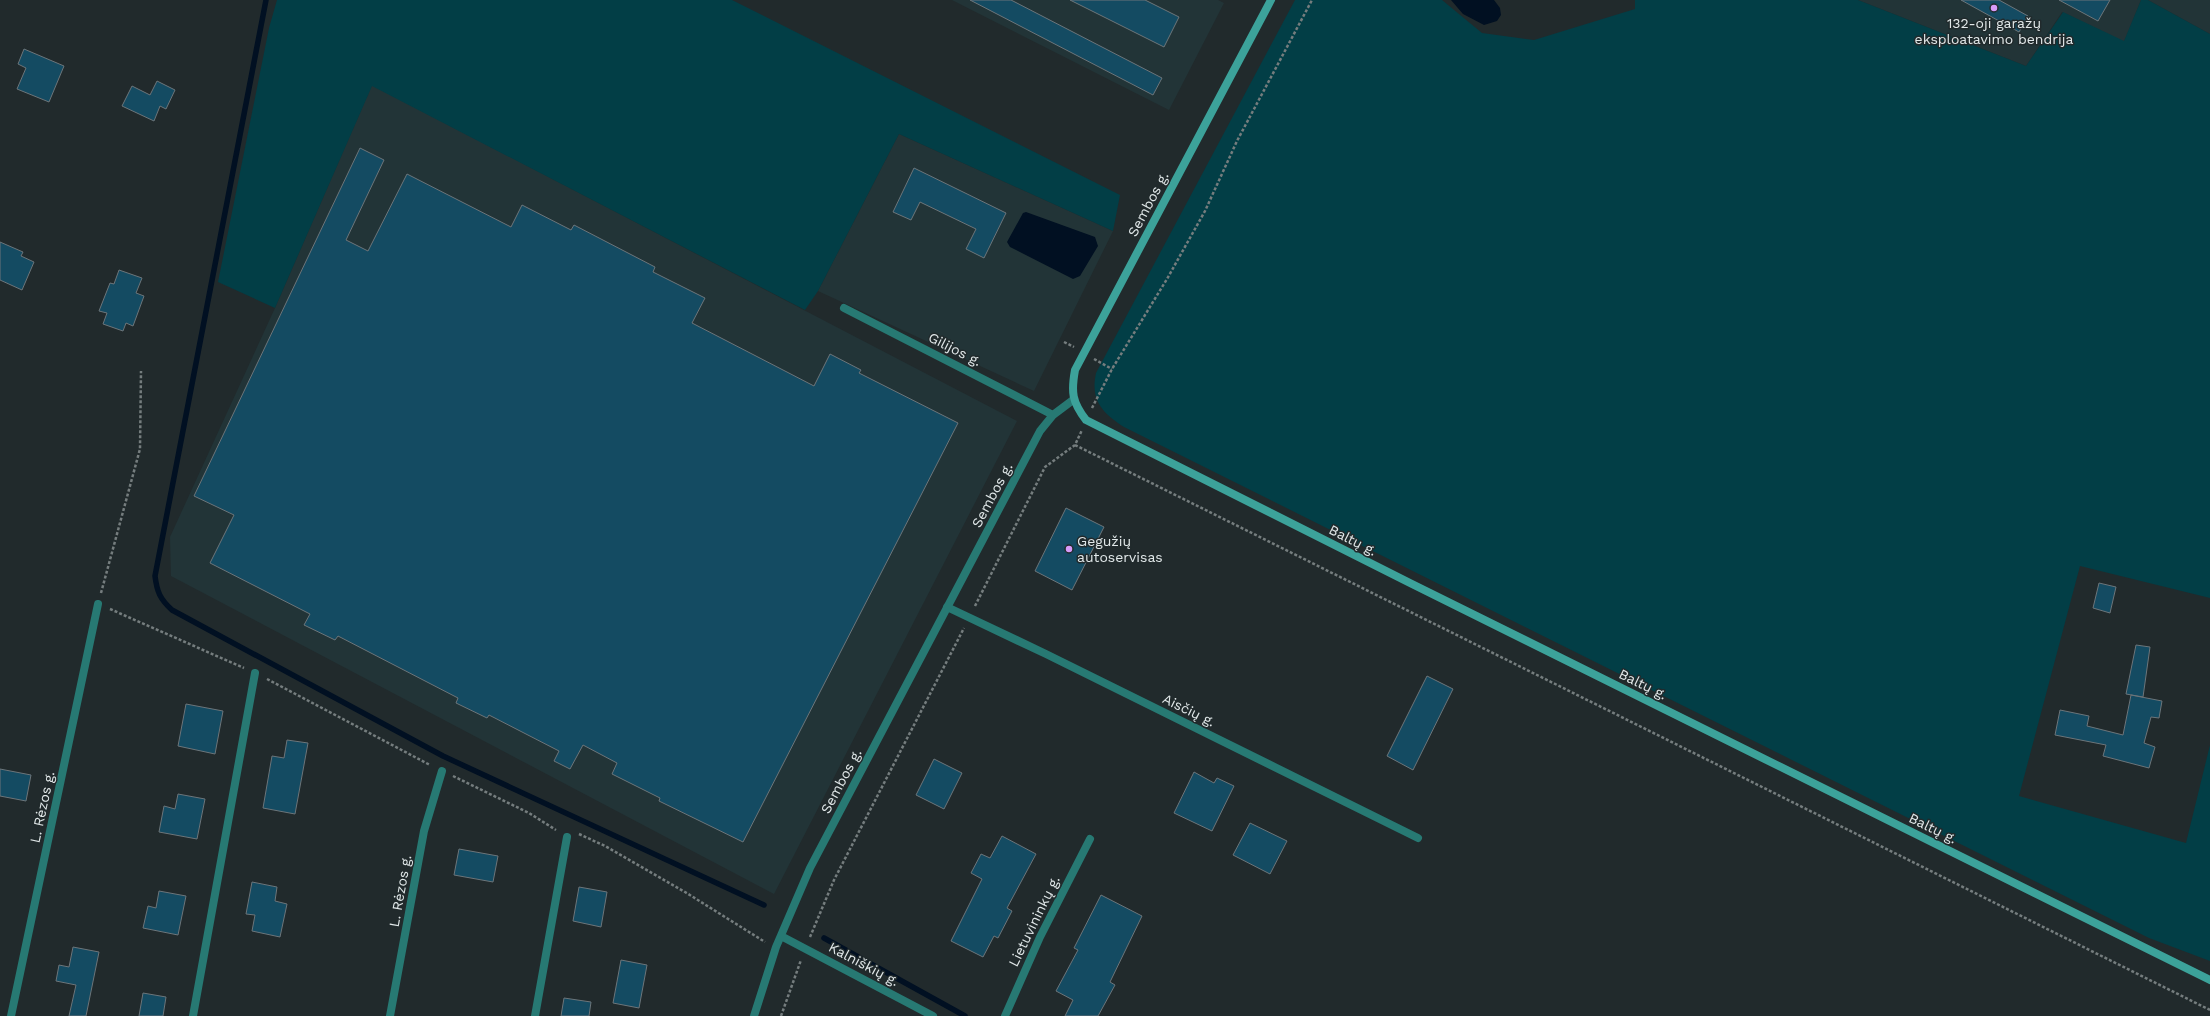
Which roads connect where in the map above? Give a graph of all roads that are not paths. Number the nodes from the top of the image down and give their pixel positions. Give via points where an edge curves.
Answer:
1 (1271, 0) edge
2 (844, 308) dead end
3 (1073, 400) junction
4 (1053, 415) junction
5 (98, 604) road end
6 (947, 607) junction
7 (255, 673) road end
8 (442, 772) road end
9 (567, 837) road end
10 (1418, 838) dead end
11 (1090, 839) dead end
12 (781, 936) junction
13 (2210, 980) edge
14 (10, 1016) edge
15 (192, 1016) edge
16 (390, 1016) edge
17 (535, 1016) edge
18 (754, 1016) edge
19 (933, 1016) edge
20 (1005, 1016) edge

1 - 3 main road, Sembos g. via 1075,370
2 - 4 street, Gilijos g.
3 - 4 street, Sembos g.
3 - 13 main road, Baltų g. via 1086,420
4 - 6 street, Sembos g. via 1040,431
5 - 14 street, L. Rėzos g.
6 - 10 street, Aisčių g.
6 - 12 street, Sembos g. via 810,868
7 - 15 street
8 - 16 street, L. Rėzos g. via 424,831
9 - 17 street
11 - 20 street, Lietuvininkų g. via 1040,937
12 - 18 street, Sembos g.
12 - 19 street, Kalniškių g.

